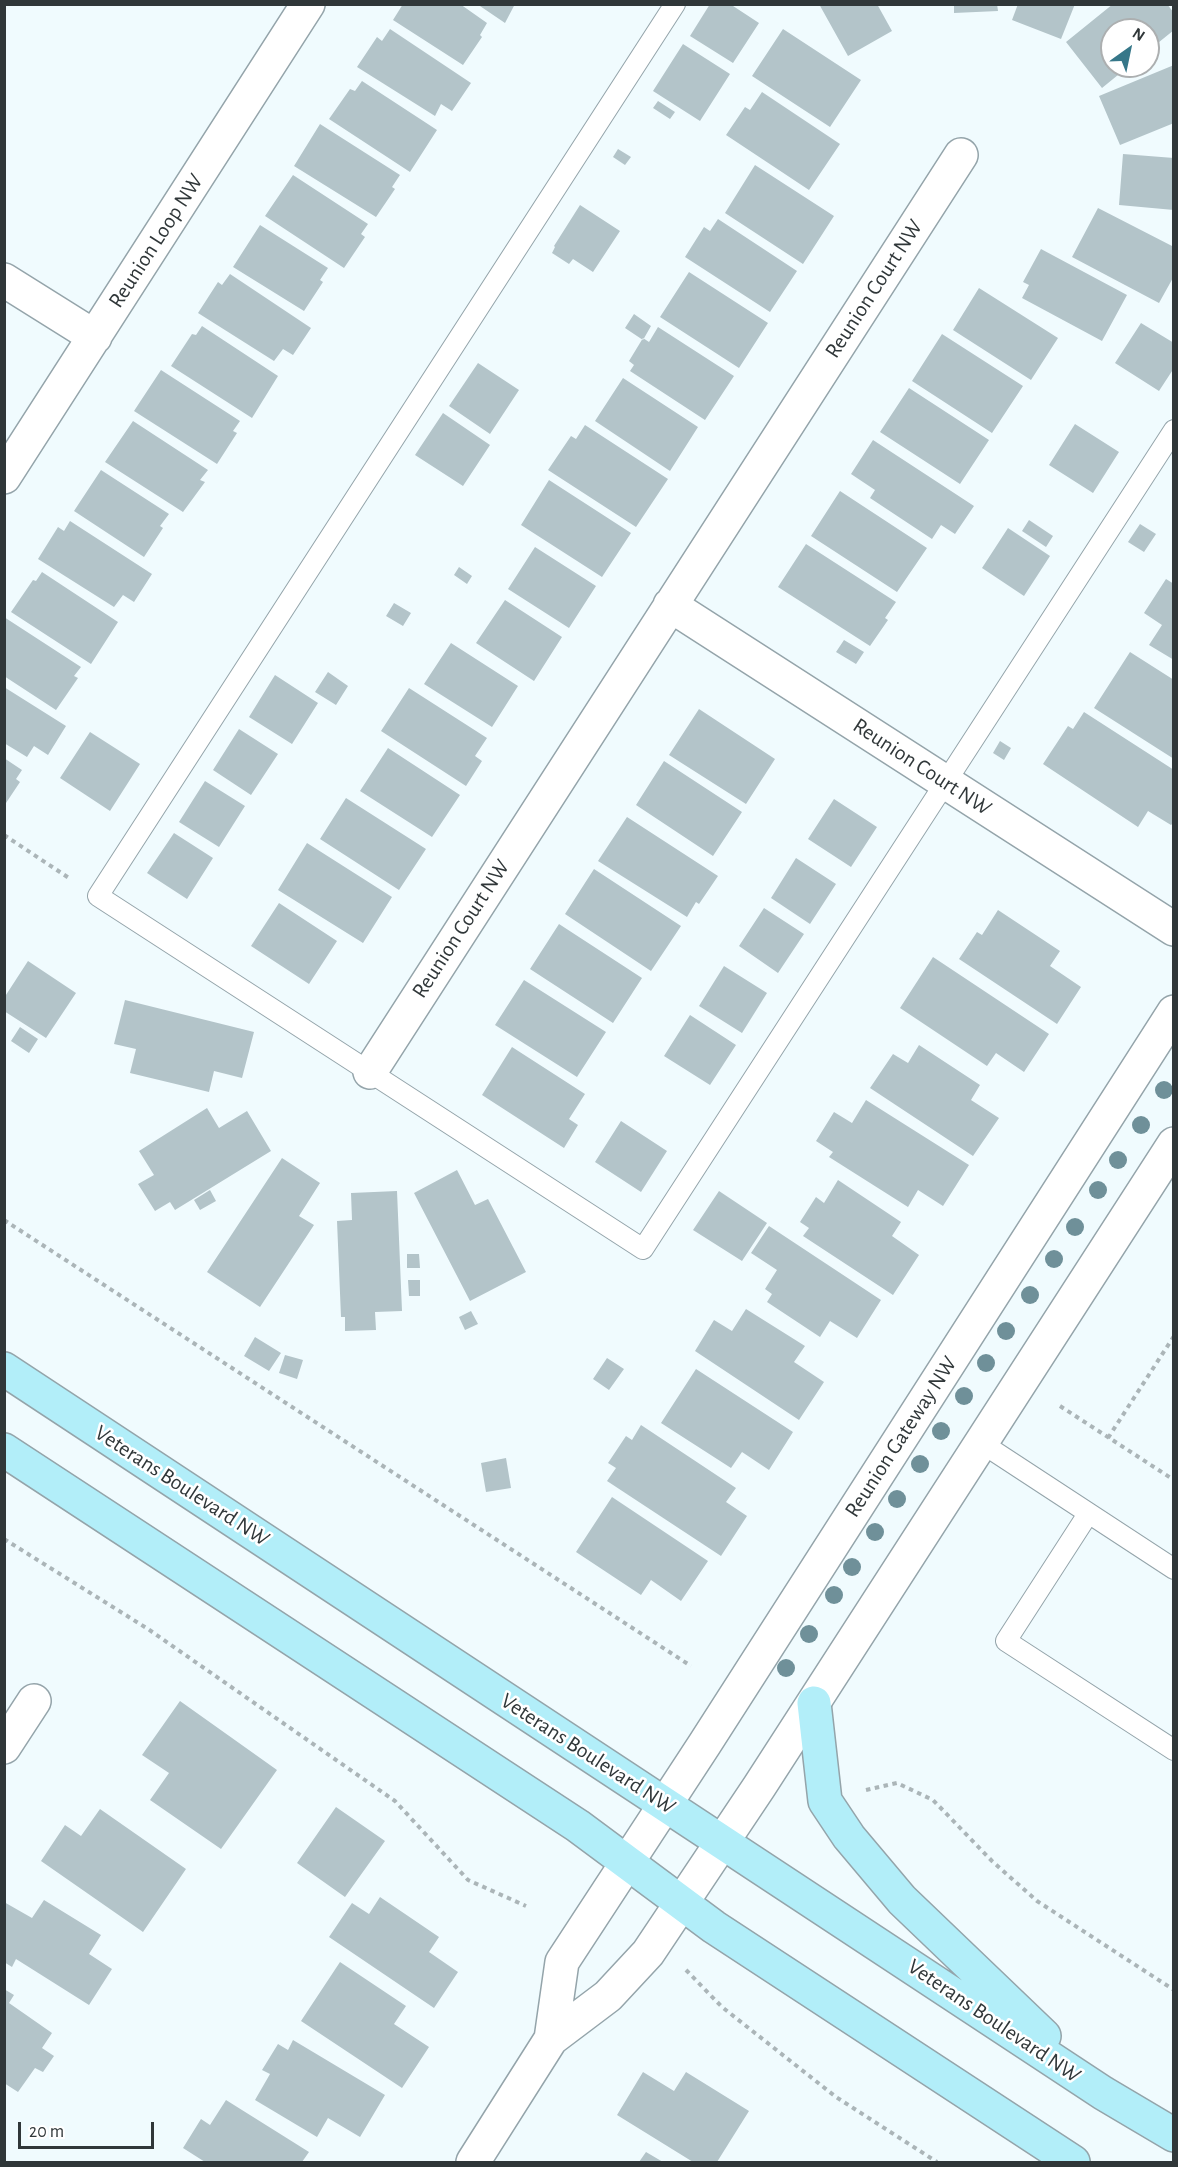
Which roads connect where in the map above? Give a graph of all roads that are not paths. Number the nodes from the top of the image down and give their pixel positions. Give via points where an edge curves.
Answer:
1 (308, 4) edge
2 (675, 4) edge
3 (961, 155) dead end
4 (4, 280) edge
5 (95, 337) junction
6 (1173, 430) edge
7 (4, 477) edge
8 (670, 605) junction
9 (946, 782) junction
10 (1173, 929) edge
11 (1173, 1012) edge
12 (370, 1072) junction
13 (1173, 1144) edge
14 (4, 1369) edge
15 (980, 1442) junction
16 (4, 1450) edge
17 (1088, 1514) junction
18 (1173, 1569) edge
19 (34, 1701) dead end
20 (814, 1703) junction
21 (4, 1748) edge
22 (1173, 1750) edge
23 (665, 1804) junction
24 (722, 1841) junction
25 (627, 1862) junction
26 (681, 1902) junction
27 (551, 2039) junction
28 (1103, 2093) junction
29 (1173, 2135) edge
30 (473, 2163) edge
31 (1073, 2163) edge

1 - 5 street, Reunion Loop NW
2 - 12 lane via 98,896
3 - 8 street, Reunion Court NW
4 - 5 street
5 - 7 street, Reunion Loop NW
6 - 9 lane
8 - 9 street, Reunion Court NW
8 - 12 street, Reunion Court NW
9 - 10 street, Reunion Court NW
9 - 12 lane via 643,1250
11 - 23 street, Reunion Gateway NW
13 - 15 street
14 - 23 main road, Veterans Boulevard NW
15 - 17 lane
15 - 20 street
16 - 25 main road
17 - 18 lane
17 - 22 lane via 1006,1641
19 - 21 street
20 - 24 street
20 - 28 main road via 825,1801 849,1837 902,1900
23 - 24 main road, Veterans Boulevard NW
23 - 25 street, Reunion Gateway NW
24 - 26 street
24 - 28 main road, Veterans Boulevard NW
25 - 26 main road
25 - 27 street, Reunion Gateway NW via 562,1962
26 - 27 street via 648,1953 608,1996
26 - 31 main road
27 - 30 street
28 - 29 main road, Veterans Boulevard NW

